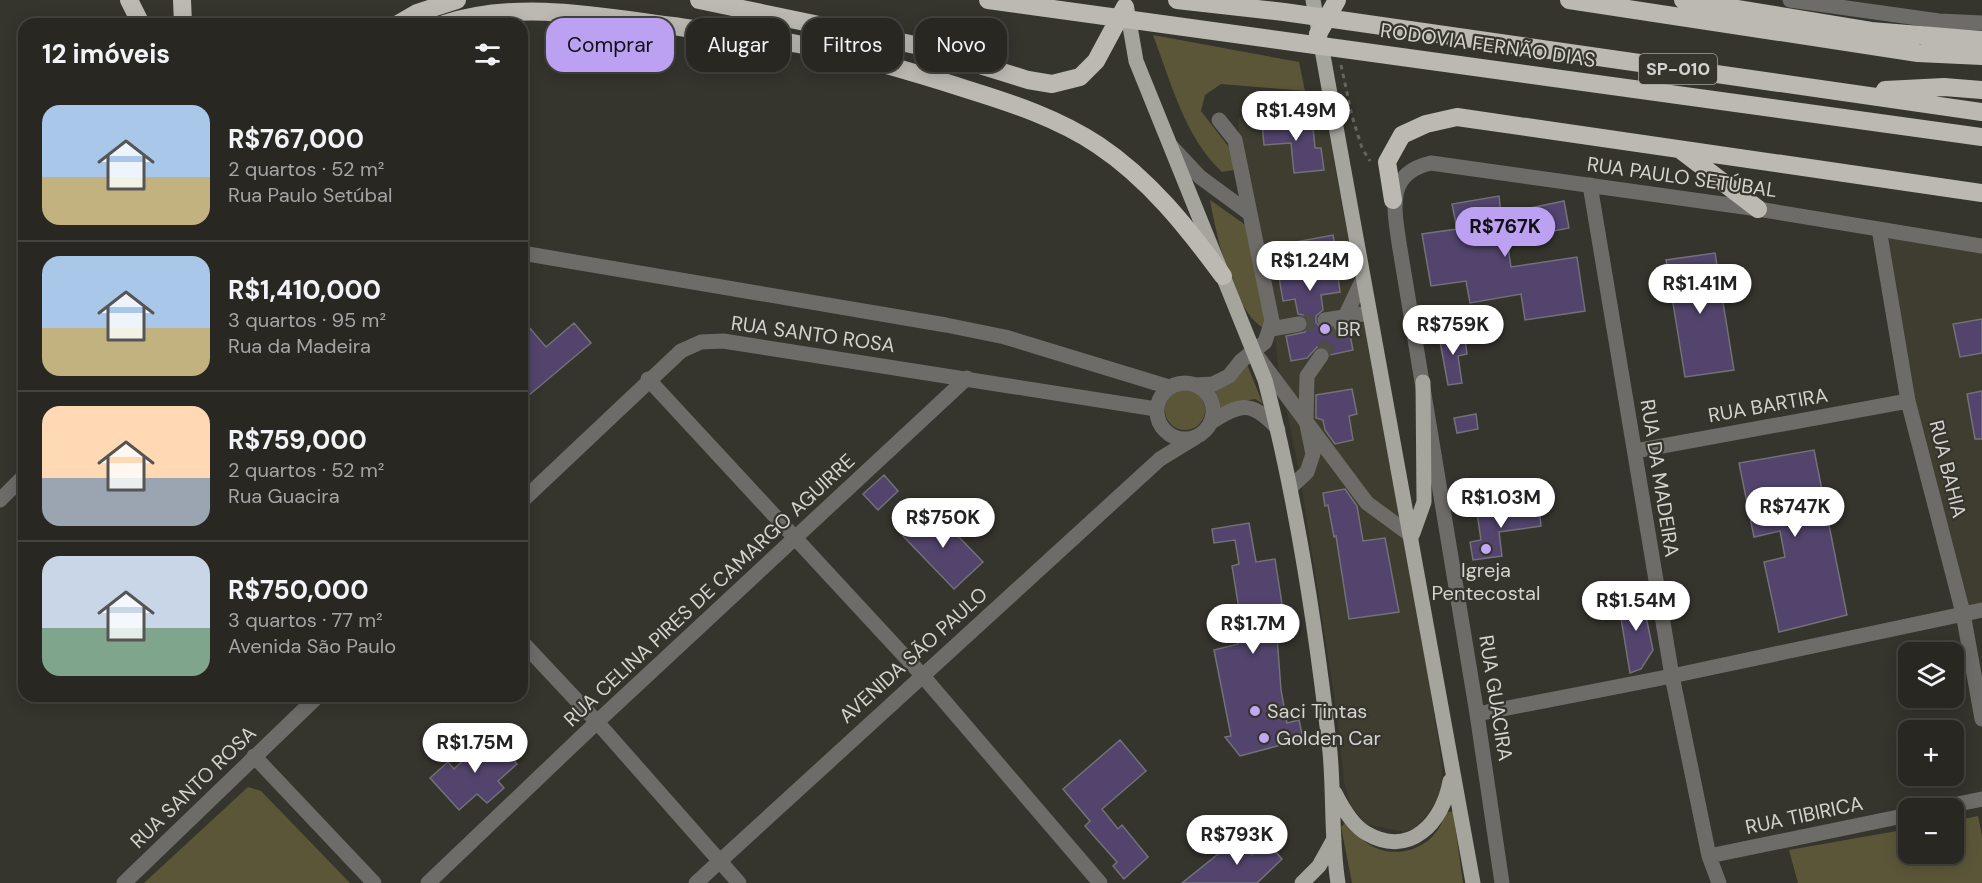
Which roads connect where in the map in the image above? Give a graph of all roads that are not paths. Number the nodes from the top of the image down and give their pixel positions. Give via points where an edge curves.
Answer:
1 (129, 0) edge
2 (182, 0) edge
3 (457, 0) edge
4 (699, 0) edge
5 (988, 0) edge
6 (1177, 0) edge
7 (1313, 0) edge
8 (1337, 0) edge
9 (1569, 0) edge
10 (1683, 0) edge
11 (1790, 0) edge
12 (1126, 3) edge
13 (1875, 5) edge
14 (138, 18) edge
15 (183, 18) edge
16 (408, 18) edge
17 (460, 18) edge
18 (1982, 23) edge
19 (1318, 34) junction
20 (1982, 40) edge
21 (1982, 56) edge
22 (1982, 90) edge
23 (1838, 92) junction
24 (1982, 112) edge
25 (1219, 120) dead end
26 (1982, 137) edge
27 (1172, 146) junction
28 (1681, 150) junction
29 (1590, 185) junction
30 (1982, 193) edge
31 (1394, 200) junction
32 (1758, 209) junction
33 (1249, 213) junction
34 (1878, 229) junction
35 (1982, 246) edge
36 (528, 255) edge
37 (1223, 276) junction
38 (1363, 279) junction
39 (1369, 313) junction
40 (1325, 320) tunnel mouth
41 (1344, 321) junction
42 (1299, 324) tunnel mouth
43 (1271, 329) junction
44 (1253, 351) junction
45 (1321, 356) tunnel mouth
46 (968, 378) junction
47 (648, 379) junction
48 (1423, 382) junction
49 (1195, 385) junction
50 (1169, 387) junction
51 (1908, 401) junction
52 (1156, 409) junction
53 (1306, 420) junction
54 (1210, 423) junction
55 (1161, 427) junction
56 (1278, 429) junction
57 (1196, 436) junction
58 (1635, 451) junction
59 (1160, 459) junction
60 (18, 482) edge
61 (1290, 488) junction
62 (528, 495) edge
63 (0, 500) edge
64 (1412, 536) junction
65 (796, 537) junction
66 (1982, 610) edge
67 (1963, 613) junction
68 (528, 648) edge
69 (922, 675) junction
70 (1672, 676) junction
71 (312, 702) edge
72 (1477, 714) junction
73 (1982, 718) edge
74 (597, 722) junction
75 (254, 756) junction
76 (1452, 770) junction
77 (1333, 788) junction
78 (1982, 799) edge
79 (1964, 803) edge
80 (1898, 817) edge
81 (1334, 839) junction
82 (1709, 856) junction
83 (720, 861) junction
84 (124, 883) edge
85 (374, 883) edge
86 (428, 883) edge
87 (696, 883) edge
88 (739, 883) edge
89 (1100, 883) edge
90 (1302, 883) edge
91 (1338, 883) edge
92 (1473, 883) edge
93 (1502, 883) edge
94 (1719, 883) edge

1 - 14 highway
2 - 15 highway
3 - 16 highway
4 - 12 highway via 915,45 1052,84 1080,77 1096,61
5 - 26 highway, RODOVIA FERNÃO DIAS / SP-010
6 - 23 highway, RODOVIA FERNÃO DIAS / SP-010
7 - 19 main road
8 - 19 highway
9 - 21 highway via 1918,53
10 - 20 highway via 1871,31
11 - 13 street
12 - 27 main road via 1136,61
13 - 18 street via 1939,21
17 - 37 highway via 519,8 577,13 799,44 921,74 1046,118 1099,146 1179,217
19 - 38 main road
22 - 23 highway via 1944,87
23 - 24 highway, RODOVIA FERNÃO DIAS / SP-010
25 - 33 street via 1235,141
27 - 33 street via 1200,177
27 - 37 main road
28 - 30 highway
28 - 31 highway via 1457,117 1402,135 1387,162
28 - 32 highway
29 - 31 street, RUA PAULO SETÚBAL via 1431,163 1417,166 1405,175
29 - 32 street, RUA PAULO SETÚBAL
29 - 58 street, RUA DA MADEIRA
31 - 48 street, RUA GUACIRA
32 - 34 street, RUA PAULO SETÚBAL
33 - 43 street
34 - 35 street, RUA PAULO SETÚBAL
34 - 51 street, RUA BAHIA
36 - 50 street via 995,335
37 - 44 main road
38 - 39 main road
38 - 41 street
39 - 41 street
39 - 64 main road
40 - 41 street
42 - 43 street
43 - 44 street via 1265,342
44 - 49 street via 1229,376 1213,384
44 - 53 street
44 - 56 main road
45 - 53 street via 1307,376
46 - 47 street, RUA SANTO ROSA via 723,340 701,342 681,351
46 - 52 street, RUA SANTO ROSA
46 - 65 street, RUA CELINA PIRES DE CAMARGO AGUIRRE
47 - 62 street, RUA SANTO ROSA
47 - 65 street
48 - 64 main road via 1424,501
48 - 72 street, RUA GUACIRA
49 - 50 street via 1186,382
49 - 54 street via 1209,396
50 - 52 street
51 - 58 street, RUA BARTIRA
51 - 67 street, RUA BAHIA
52 - 55 street
53 - 61 street via 1312,454 1306,472
53 - 64 street via 1367,503
54 - 56 street via 1236,408 1251,407
54 - 57 street
55 - 57 street via 1177,438
55 - 59 street
56 - 61 main road
57 - 59 street, AVENIDA SÃO PAULO
58 - 70 street, RUA DA MADEIRA
59 - 69 street, AVENIDA SÃO PAULO
60 - 63 street
61 - 77 main road
64 - 76 main road
65 - 69 street
65 - 74 street, RUA CELINA PIRES DE CAMARGO AGUIRRE
66 - 67 street
67 - 70 street
67 - 73 street, RUA BAHIA
68 - 74 street
69 - 83 street, AVENIDA SÃO PAULO
69 - 89 street
70 - 72 street
70 - 82 street, RUA DA MADEIRA
71 - 75 street, RUA SANTO ROSA
72 - 93 street, RUA GUACIRA
74 - 83 street
74 - 86 street, RUA CELINA PIRES DE CAMARGO AGUIRRE
75 - 84 street, RUA SANTO ROSA
75 - 85 street
76 - 77 main road via 1447,799 1438,818 1422,832 1401,841 1365,833 1345,811
76 - 92 main road
77 - 81 main road
78 - 79 street
80 - 82 street, RUA TIBIRICA
81 - 90 main road via 1319,866
81 - 91 main road
82 - 94 street, RUA DA MADEIRA
83 - 87 street, AVENIDA SÃO PAULO
83 - 88 street

